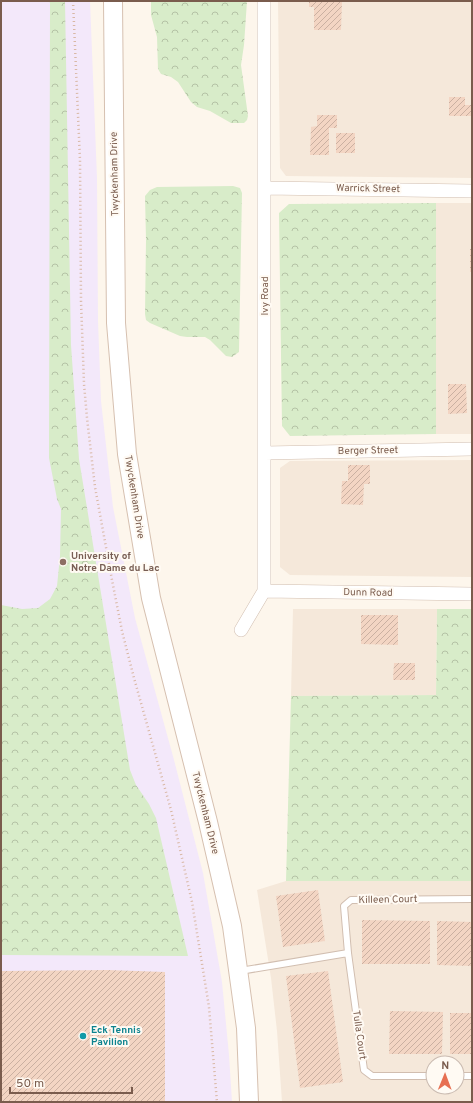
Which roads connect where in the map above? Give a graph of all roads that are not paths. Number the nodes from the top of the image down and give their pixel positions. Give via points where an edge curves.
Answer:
1 (113, 1) edge
2 (264, 1) edge
3 (265, 188) junction
4 (472, 191) edge
5 (472, 449) edge
6 (265, 453) junction
7 (264, 591) junction
8 (472, 594) edge
9 (241, 630) dead end
10 (472, 899) edge
11 (348, 953) junction
12 (238, 972) junction
13 (425, 1076) edge
14 (249, 1102) edge

1 - 12 street, Twyckenham Drive via 116,323 127,454 151,598 208,822 232,926
2 - 3 street, Ivy Road
3 - 4 street, Warrick Street
3 - 6 street, Ivy Road
5 - 6 street, Berger Street
6 - 7 street, Ivy Road
7 - 8 street, Dunn Road
7 - 9 street
10 - 11 lane, Killeen Court via 351,900 344,906
11 - 12 lane
11 - 13 lane, Tulla Court via 364,1070 372,1076
12 - 14 street, Twyckenham Drive via 246,1028

